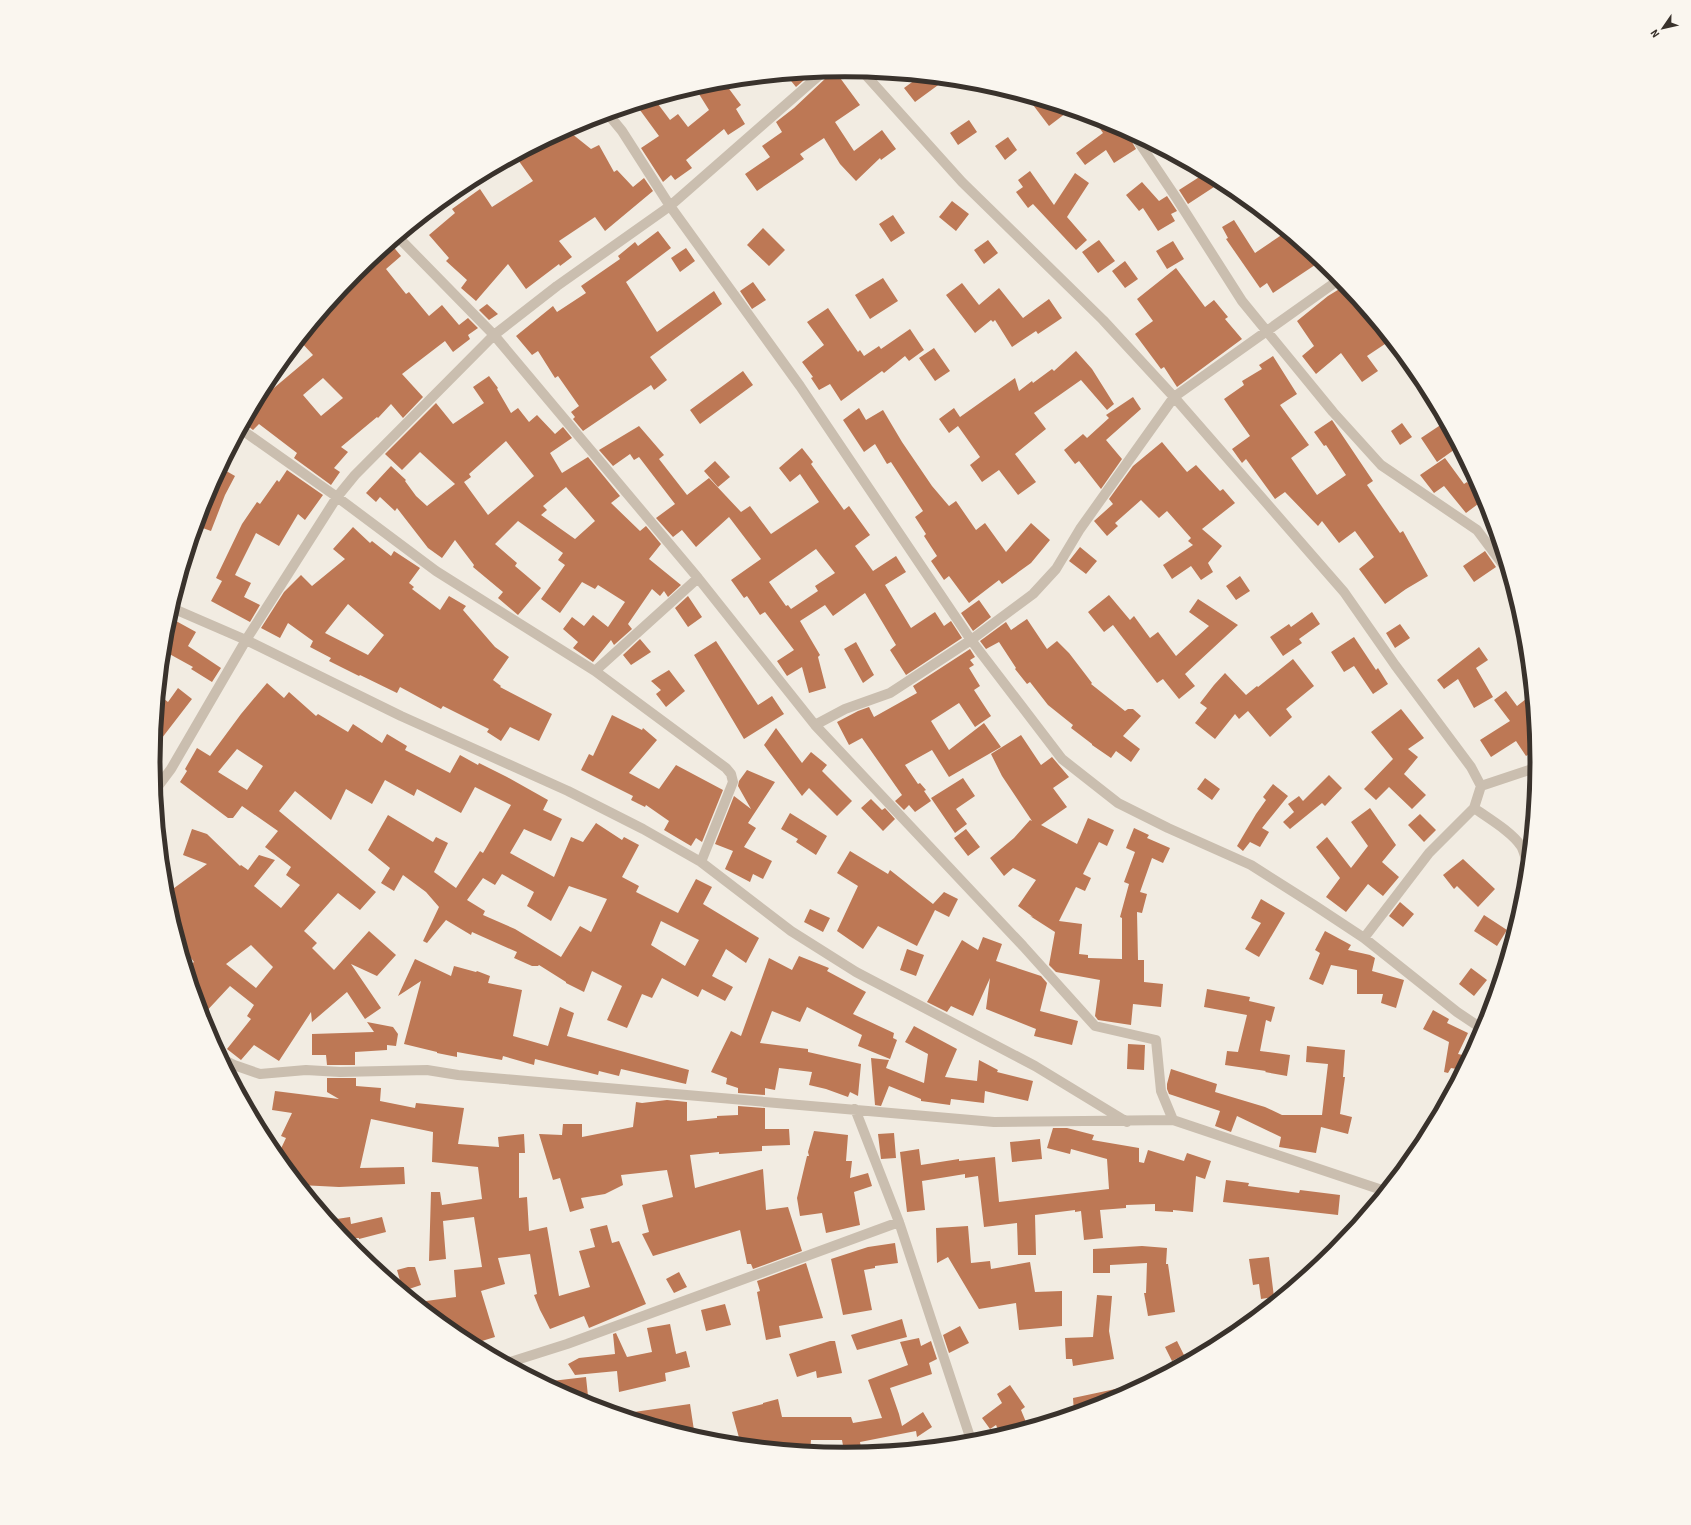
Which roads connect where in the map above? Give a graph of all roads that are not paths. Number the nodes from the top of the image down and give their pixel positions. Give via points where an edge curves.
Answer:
1 (868, 77) edge
2 (817, 78) edge
3 (611, 118) edge
4 (1140, 144) edge
5 (670, 206) junction
6 (402, 241) edge
7 (1335, 283) edge
8 (1267, 332) junction
9 (494, 335) junction
10 (1174, 397) junction
11 (245, 432) edge
12 (337, 497) junction
13 (1501, 562) edge
14 (698, 578) junction
15 (177, 610) edge
16 (246, 640) junction
17 (972, 640) junction
18 (595, 671) junction
19 (815, 725) junction
20 (1531, 769) edge
21 (160, 783) edge
22 (1481, 786) junction
23 (1474, 808) junction
24 (1524, 857) edge
25 (701, 862) junction
26 (1364, 938) junction
27 (1478, 1026) edge
28 (229, 1063) edge
29 (855, 1109) junction
30 (1173, 1120) junction
31 (1126, 1122) junction
32 (1381, 1190) edge
33 (899, 1222) junction
34 (513, 1361) edge
35 (970, 1436) edge

1 - 10 street via 962,182 1103,320
2 - 5 street
3 - 5 street
4 - 8 street via 1242,301
5 - 9 street via 557,286
5 - 17 street via 800,386
6 - 9 street
7 - 8 street
8 - 10 street
8 - 13 street via 1381,465 1477,530
9 - 12 street via 355,475
9 - 14 street
10 - 17 street via 1080,529 1056,569 1033,594
10 - 22 street via 1344,592 1471,767
11 - 12 street
12 - 16 street
12 - 18 street via 436,571
14 - 18 street
14 - 19 street
15 - 16 street
16 - 21 street
16 - 25 street via 400,716 568,791
17 - 19 street via 890,693 845,709
17 - 26 street via 1062,760 1118,803 1251,865
18 - 25 street via 715,759 731,774 733,782
19 - 30 street via 1095,1026 1156,1040 1161,1091
20 - 22 street
22 - 23 street
23 - 24 street via 1511,836 1521,847
23 - 26 street via 1429,853
25 - 31 street via 791,931 856,972 1035,1066
26 - 27 street
28 - 29 street via 260,1074 306,1070 427,1070 701,1098
29 - 31 street via 994,1122
29 - 33 street
30 - 31 street
30 - 32 street
33 - 34 street via 567,1344
33 - 35 street

